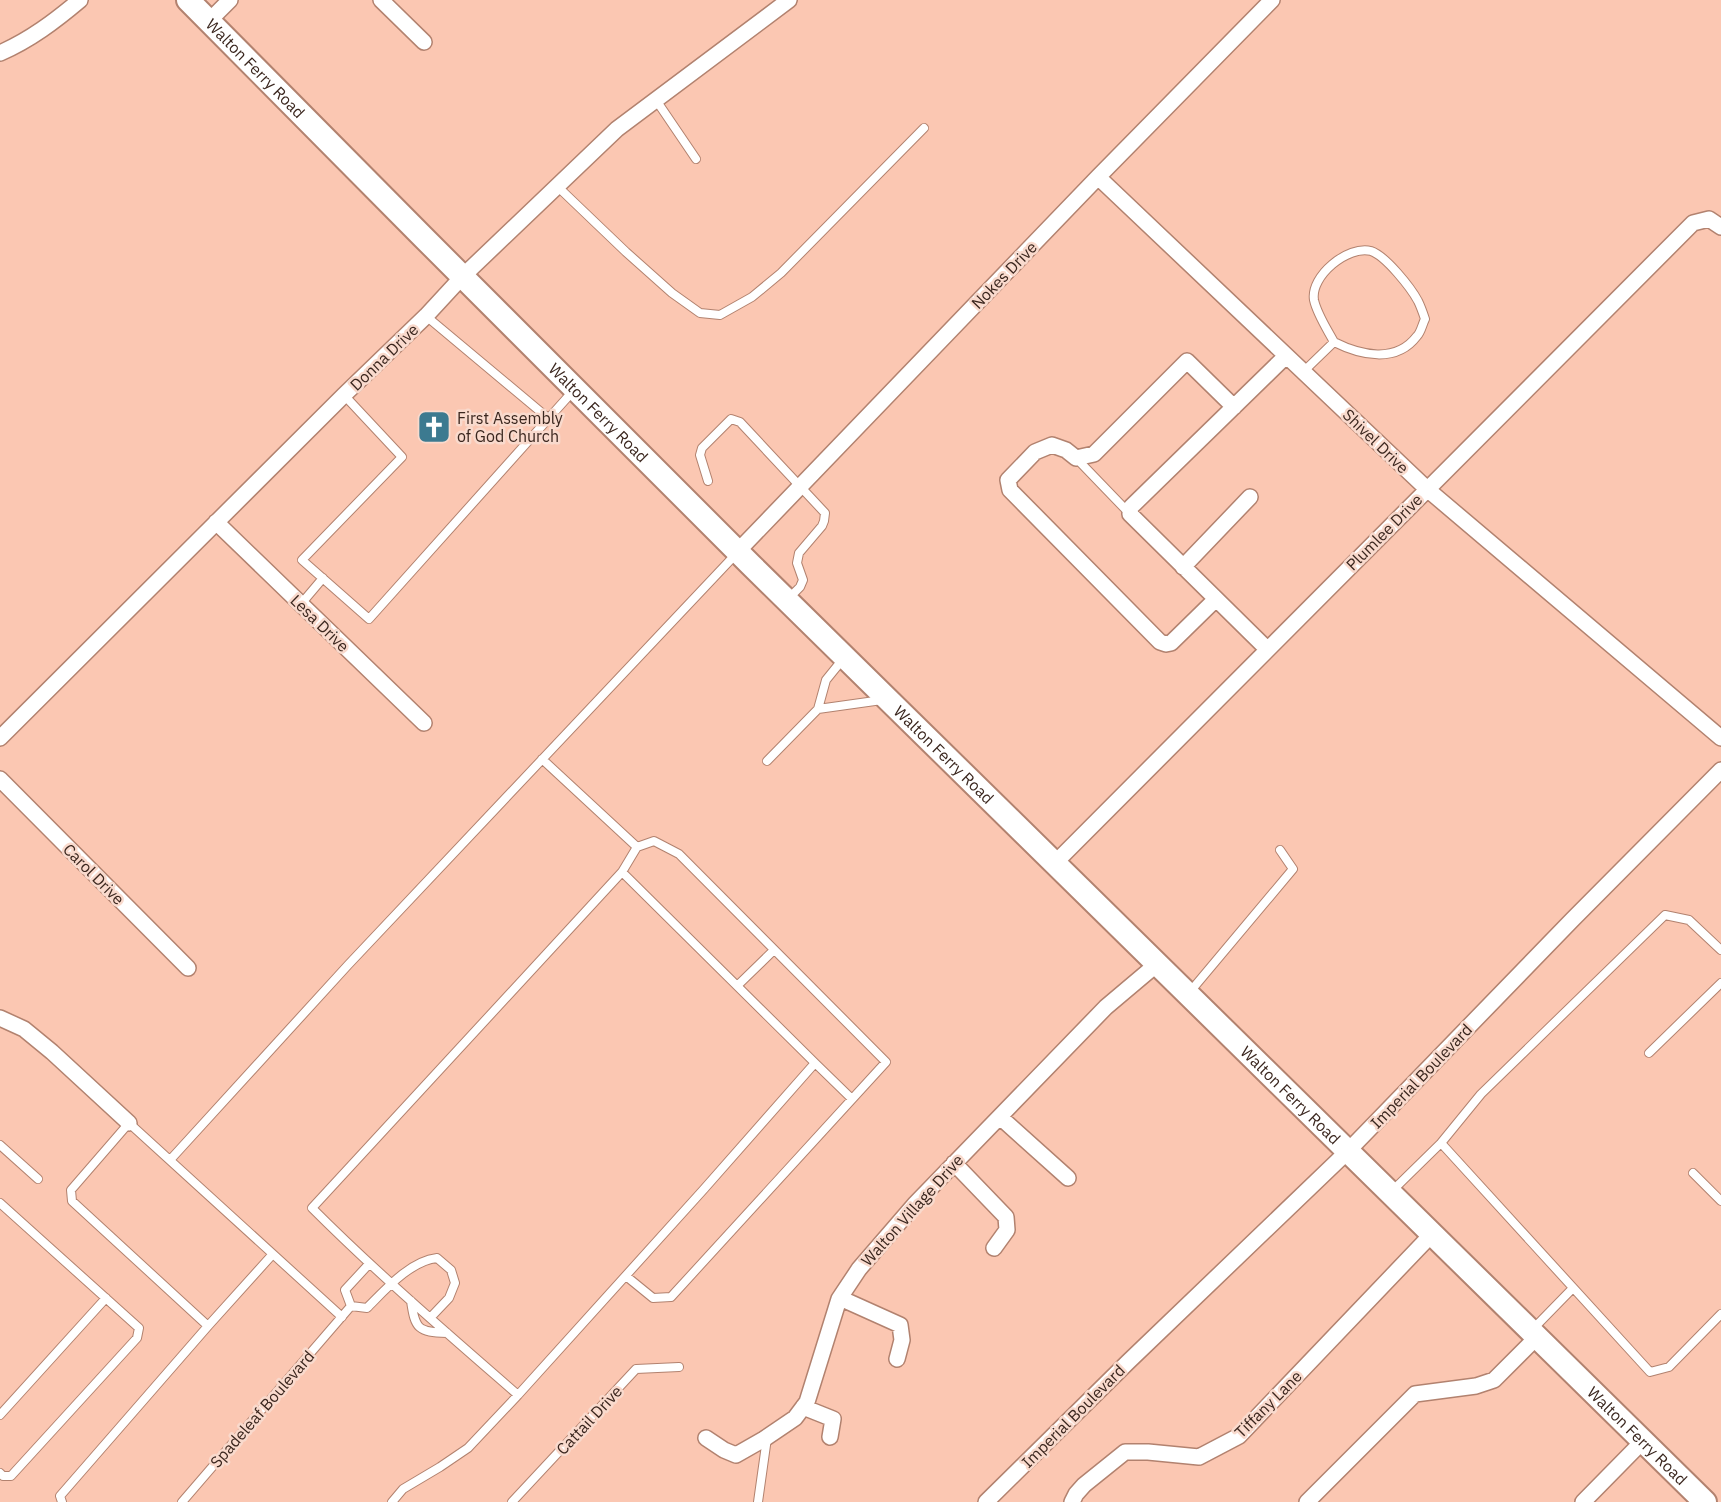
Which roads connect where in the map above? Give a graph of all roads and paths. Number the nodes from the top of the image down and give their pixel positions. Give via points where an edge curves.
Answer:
1 (80, 0) edge
2 (230, 0) edge
3 (381, 0) edge
4 (789, 0) edge
5 (1272, 0) edge
6 (197, 7) edge
7 (424, 42) dead end
8 (0, 53) edge
9 (656, 100) junction
10 (924, 128) dead end
11 (696, 159) dead end
12 (1098, 177) junction
13 (557, 186) junction
14 (1721, 227) edge
15 (462, 277) junction
16 (426, 316) junction
17 (1334, 342) junction
18 (1286, 356) junction
19 (1304, 372) junction
20 (575, 388) junction
21 (344, 394) junction
22 (1234, 406) junction
23 (548, 418) junction
24 (1076, 459) junction
25 (708, 481) dead end
26 (801, 486) junction
27 (1426, 489) junction
28 (1250, 497) dead end
29 (1130, 514) junction
30 (216, 522) junction
31 (738, 551) junction
32 (1183, 567) junction
33 (324, 578) junction
34 (1216, 599) junction
35 (787, 600) junction
36 (301, 604) junction
37 (1267, 649) junction
38 (844, 657) junction
39 (888, 700) junction
40 (818, 709) junction
41 (424, 723) dead end
42 (0, 738) edge
43 (1721, 738) edge
44 (542, 759) junction
45 (766, 761) dead end
46 (1721, 770) edge
47 (0, 779) edge
48 (637, 847) junction
49 (1280, 850) dead end
50 (1054, 864) junction
51 (622, 872) junction
52 (774, 950) junction
53 (1721, 950) edge
54 (1157, 964) junction
55 (188, 968) dead end
56 (1721, 983) edge
57 (738, 985) junction
58 (1188, 994) junction
59 (0, 1018) edge
60 (1649, 1053) dead end
61 (815, 1063) junction
62 (852, 1100) junction
63 (1000, 1117) junction
64 (129, 1123) junction
65 (1441, 1143) junction
66 (0, 1145) edge
67 (1348, 1151) junction
68 (170, 1160) junction
69 (954, 1164) junction
70 (1693, 1173) dead end
71 (1068, 1178) dead end
72 (38, 1179) dead end
73 (1390, 1193) junction
74 (1721, 1200) edge
75 (0, 1203) edge
76 (1432, 1234) junction
77 (994, 1248) dead end
78 (272, 1255) junction
79 (369, 1264) junction
80 (626, 1276) junction
81 (392, 1284) junction
82 (1573, 1288) junction
83 (106, 1298) junction
84 (840, 1298) junction
85 (411, 1301) junction
86 (351, 1306) junction
87 (1721, 1314) edge
88 (342, 1317) junction
89 (430, 1318) junction
90 (208, 1326) junction
91 (447, 1333) junction
92 (1534, 1334) junction
93 (897, 1359) dead end
94 (679, 1367) dead end
95 (518, 1395) junction
96 (803, 1407) junction
97 (0, 1414) edge
98 (767, 1437) junction
99 (830, 1437) dead end
100 (706, 1438) dead end
101 (1643, 1441) junction
102 (0, 1473) edge
103 (62, 1502) edge
104 (182, 1502) edge
105 (392, 1502) edge
106 (512, 1502) edge
107 (758, 1502) edge
108 (986, 1502) edge
109 (1072, 1502) edge
110 (1307, 1502) edge
111 (1583, 1502) edge
112 (1705, 1502) edge

1 - 8 street via 46,27
2 - 6 street
3 - 7 street
4 - 9 street, Donna Drive
5 - 12 street, Nokes Drive
6 - 15 street, Walton Ferry Road
9 - 11 lane
9 - 13 street, Donna Drive via 617,129
10 - 13 lane via 781,273 752,297 720,315 700,313 672,293
12 - 18 street, Shivel Drive
12 - 26 street, Nokes Drive
13 - 15 street, Donna Drive
14 - 27 street, Plumlee Drive via 1709,219 1693,223
15 - 16 street, Donna Drive
15 - 20 street, Walton Ferry Road
16 - 21 street, Donna Drive
16 - 23 lane
17 - 17 lane via 1371,355 1392,353 1410,344 1425,319 1419,302 1390,264 1371,251 1353,252 1339,259 1316,284 1314,298
17 - 19 lane
18 - 19 street, Shivel Drive
18 - 22 street
19 - 27 street, Shivel Drive
20 - 23 lane
20 - 31 street, Walton Ferry Road
21 - 30 street, Donna Drive
21 - 33 lane via 402,457 302,560
22 - 24 street via 1187,361 1094,453
22 - 29 street via 1131,507
23 - 33 lane via 369,619
24 - 29 lane
24 - 34 street via 1052,445 1035,452 1008,480 1010,490 1160,642 1171,643
25 - 26 lane via 700,455 702,448 731,419 740,422
26 - 31 street, Nokes Drive
26 - 35 lane via 825,518 799,553 797,563 803,580
27 - 37 street, Plumlee Drive
27 - 43 street, Shivel Drive
28 - 32 street
29 - 32 street
30 - 36 street, Lesa Drive
30 - 42 street, Donna Drive
31 - 35 street, Walton Ferry Road
31 - 44 lane
32 - 34 street
33 - 36 lane
34 - 37 street
35 - 38 street, Walton Ferry Road
36 - 41 street, Lesa Drive
37 - 50 street, Plumlee Drive
38 - 39 street, Walton Ferry Road
38 - 40 lane via 826,680
39 - 40 lane
39 - 50 street, Walton Ferry Road
40 - 45 lane
44 - 48 lane
44 - 68 lane
46 - 67 street, Imperial Boulevard
47 - 55 street, Carol Drive
48 - 51 lane
48 - 52 lane via 654,841 679,854
49 - 58 lane via 1293,869
50 - 54 street, Walton Ferry Road
51 - 57 lane
51 - 79 lane via 312,1208
52 - 57 lane
52 - 62 lane via 886,1062
53 - 65 lane via 1689,920 1665,915 1481,1094
54 - 58 street, Walton Ferry Road
54 - 63 street, Walton Village Drive via 1106,1007
56 - 60 lane
57 - 61 lane
58 - 67 street, Walton Ferry Road
59 - 64 street via 24,1029
61 - 62 lane
61 - 80 lane
62 - 80 lane via 671,1297 653,1298
63 - 69 street, Walton Village Drive
63 - 71 street
64 - 68 lane
64 - 90 lane via 71,1190 72,1202
65 - 73 lane
65 - 82 lane
66 - 72 lane
67 - 73 street, Walton Ferry Road
67 - 108 street, Imperial Boulevard
68 - 78 lane
69 - 77 street via 1006,1217 1007,1230
69 - 84 street, Walton Village Drive via 859,1269
70 - 74 lane
73 - 76 street, Walton Ferry Road
75 - 83 lane
76 - 92 street, Walton Ferry Road
76 - 109 street, Tiffany Lane via 1239,1437 1199,1457 1125,1452 1084,1485
78 - 88 lane
78 - 90 lane
79 - 81 lane
79 - 86 lane via 345,1290
80 - 95 lane
81 - 85 lane
81 - 86 lane via 367,1308
81 - 89 lane via 426,1259 437,1258 451,1270 455,1283 452,1290
82 - 87 lane via 1650,1372 1669,1367
82 - 92 lane
83 - 97 lane
83 - 102 lane via 139,1328 137,1338 11,1476
84 - 93 street via 900,1325 902,1340
84 - 96 street, Walton Village Drive
85 - 89 lane
85 - 91 lane via 414,1321 427,1332
86 - 88 lane, Spadeleaf Boulevard
88 - 104 lane, Spadeleaf Boulevard
89 - 91 lane
90 - 103 lane via 60,1496
91 - 95 lane
92 - 101 street, Walton Ferry Road
92 - 110 street via 1494,1380 1415,1394
94 - 106 lane, Cattail Drive via 636,1369
95 - 105 lane via 468,1448 403,1489
96 - 98 street, Walton Village Drive via 795,1418
96 - 99 street via 833,1419
98 - 100 street, Walton Village Drive via 736,1455
98 - 107 lane
101 - 111 street
101 - 112 street, Walton Ferry Road

